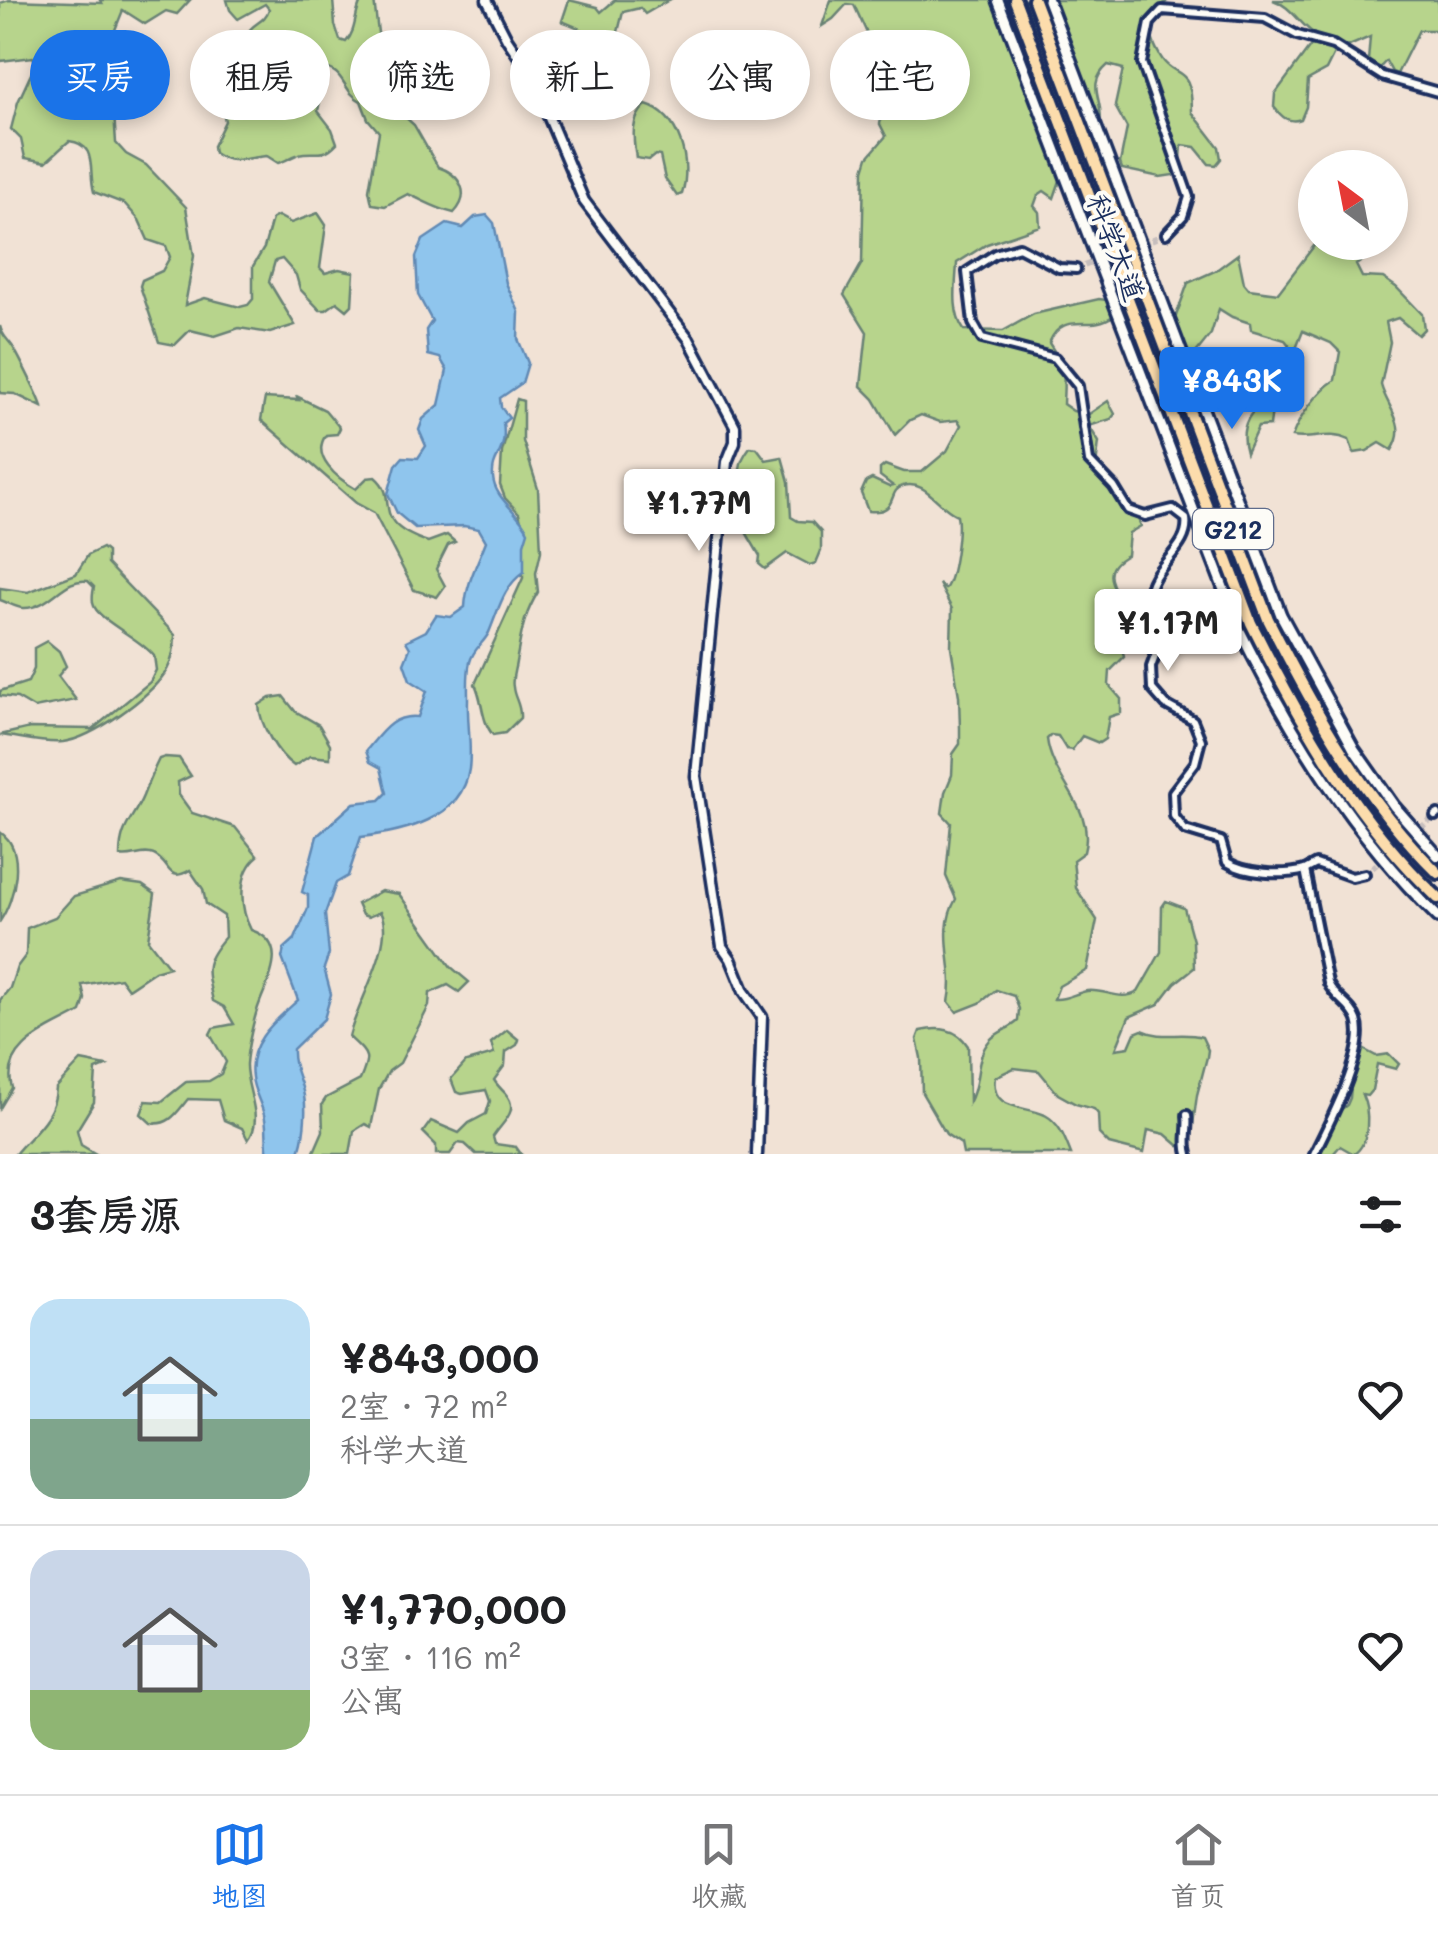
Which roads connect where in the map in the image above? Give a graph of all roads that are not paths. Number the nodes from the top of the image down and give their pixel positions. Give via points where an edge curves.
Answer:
1 (487, 0) edge
2 (998, 0) edge
3 (1015, 0) edge
4 (1034, 0) edge
5 (1048, 0) edge
6 (1438, 92) edge
7 (1166, 234) tunnel mouth
8 (1076, 269) tunnel mouth
9 (1438, 856) edge
10 (1305, 870) junction
11 (1438, 873) edge
12 (1366, 874) dead end
13 (1438, 898) edge
14 (1438, 917) edge
15 (1188, 1115) dead end
16 (757, 1154) edge
17 (1188, 1154) edge
18 (1314, 1154) edge

1 - 16 street via 530,73 584,201 689,339 734,426 696,789 722,946 762,1017
2 - 14 main road, 科学大道 via 1239,629 1319,774 1360,832
3 - 13 highway, 科学大道 / G212 via 1251,623 1328,765
4 - 11 highway, 科学大道 / G212 via 1268,619 1342,755
5 - 9 main road, 科学大道 via 1281,615 1354,749
6 - 7 street via 1382,76 1333,45 1265,18 1162,10 1150,23 1142,63 1189,197 1184,216
8 - 10 street via 1059,268 1019,247 984,260 966,278 976,332 1055,358 1078,386 1089,461 1128,510 1145,516 1174,509 1186,519 1184,538 1148,596 1162,635 1152,689 1193,720 1201,740 1195,763 1174,792 1178,825 1221,841 1234,866
10 - 12 street via 1316,864 1352,877
10 - 18 street via 1328,984 1356,1015 1359,1028 1347,1086
15 - 17 street

